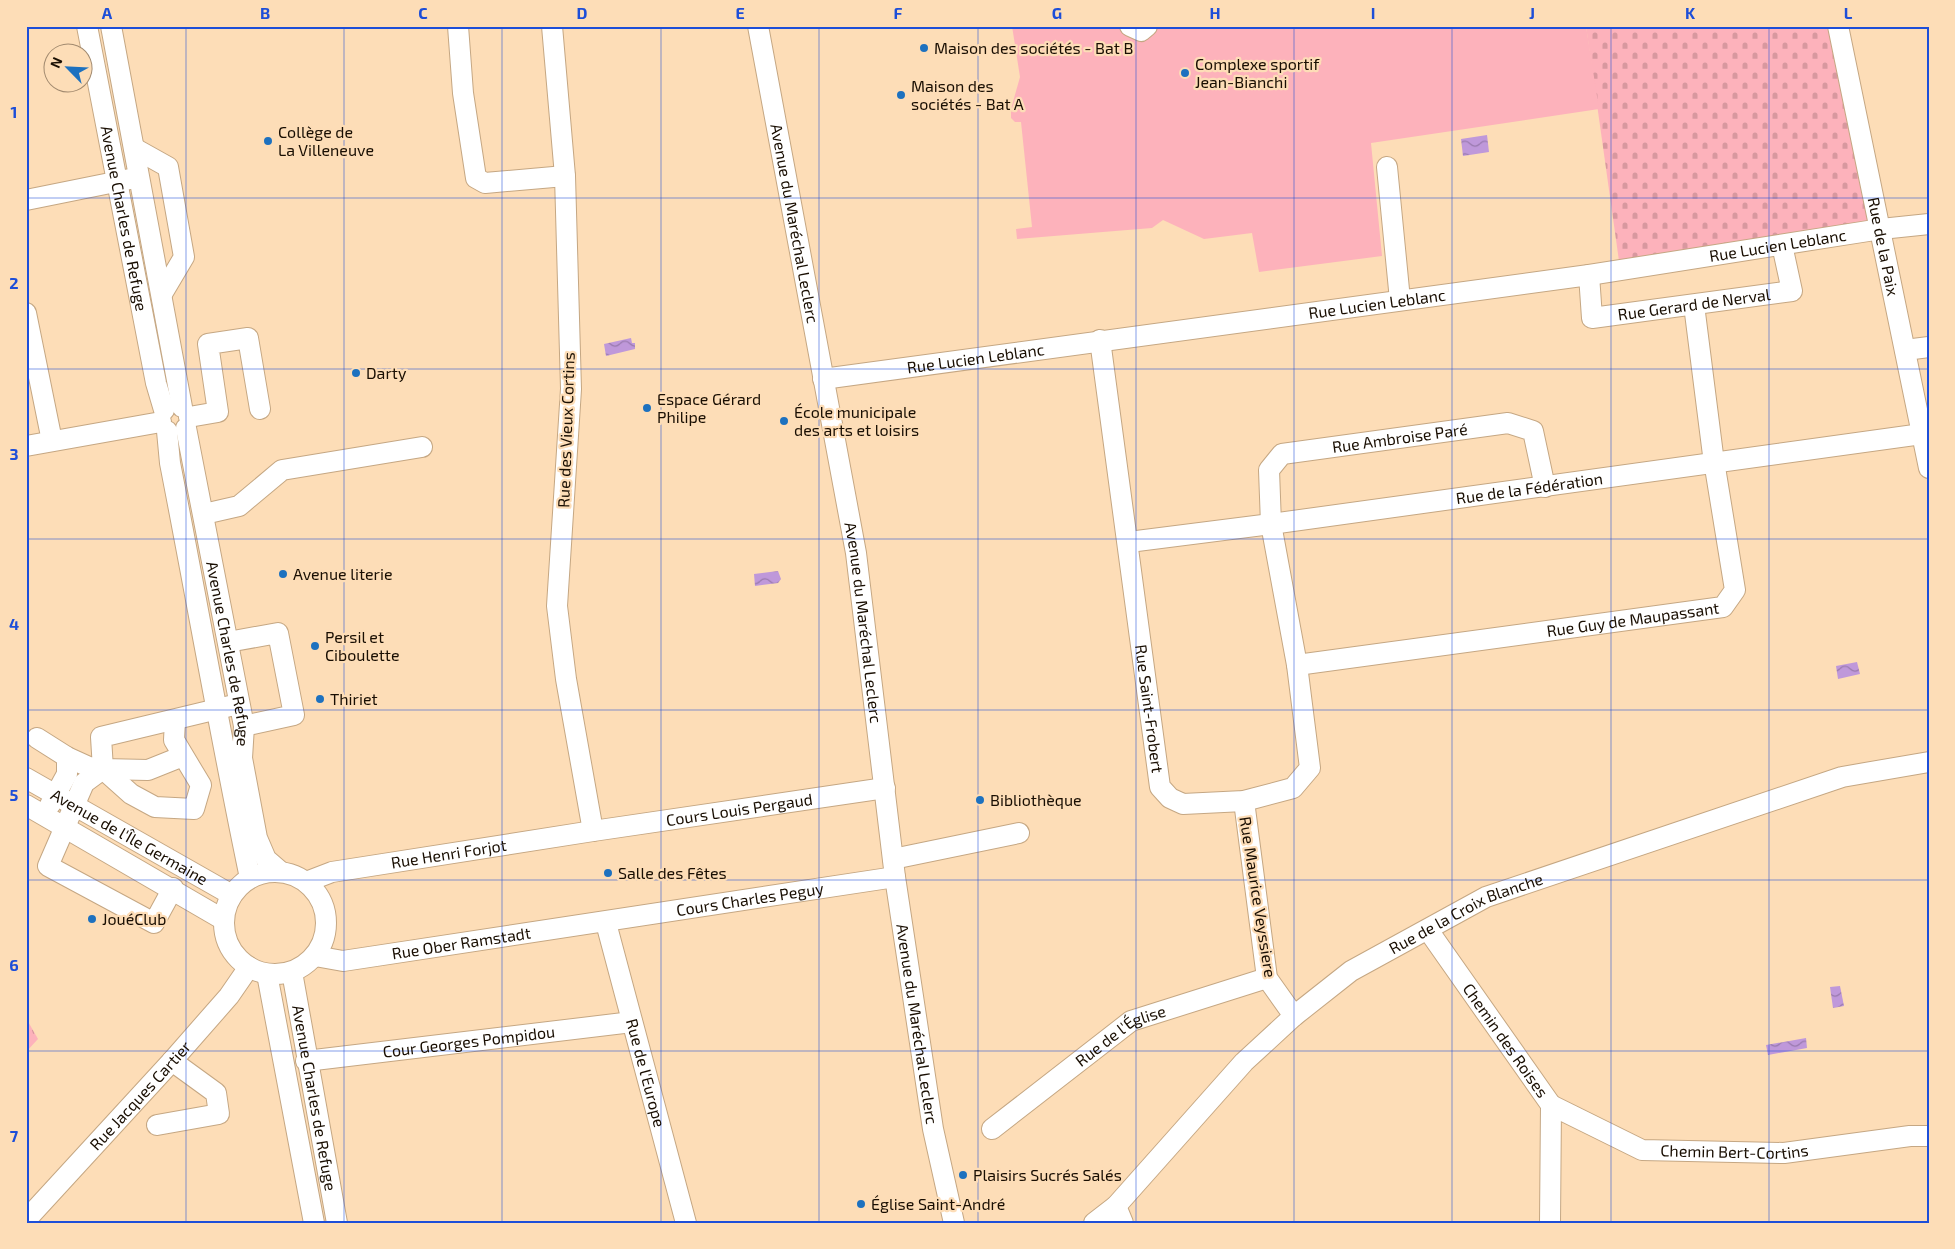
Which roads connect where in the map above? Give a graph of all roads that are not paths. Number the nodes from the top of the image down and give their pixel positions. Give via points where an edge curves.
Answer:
1 (87, 26) edge
2 (458, 26) edge
3 (552, 26) edge
4 (758, 26) edge
5 (1130, 26) edge
6 (1147, 26) edge
7 (1838, 26) edge
8 (113, 28) edge
9 (134, 148) junction
10 (1387, 167) dead end
11 (566, 176) junction
12 (140, 177) junction
13 (118, 182) junction
14 (26, 200) edge
15 (1929, 224) edge
16 (1881, 229) junction
17 (1782, 245) junction
18 (1589, 275) junction
19 (162, 294) junction
20 (1400, 300) junction
21 (1694, 305) junction
22 (26, 313) edge
23 (1100, 340) junction
24 (1929, 347) edge
25 (1905, 350) junction
26 (823, 379) junction
27 (260, 409) dead end
28 (175, 419) junction
29 (1925, 434) edge
30 (52, 441) junction
31 (26, 446) edge
32 (422, 447) dead end
33 (1715, 464) junction
34 (1929, 468) edge
35 (1546, 487) junction
36 (204, 514) junction
37 (1271, 524) junction
38 (1129, 542) junction
39 (228, 642) junction
40 (1296, 665) junction
41 (239, 702) junction
42 (218, 710) junction
43 (175, 720) junction
44 (244, 726) junction
45 (37, 738) dead end
46 (183, 756) junction
47 (66, 757) junction
48 (1929, 762) edge
49 (103, 768) junction
50 (26, 778) edge
51 (885, 788) junction
52 (56, 795) junction
53 (1244, 800) junction
54 (26, 805) edge
55 (75, 806) junction
56 (44, 815) junction
57 (66, 828) junction
58 (593, 831) junction
59 (1019, 833) dead end
60 (894, 868) junction
61 (281, 872) junction
62 (250, 878) junction
63 (306, 882) junction
64 (173, 888) junction
65 (232, 895) junction
66 (224, 920) junction
67 (606, 923) junction
68 (1428, 930) junction
69 (315, 956) junction
70 (258, 970) junction
71 (292, 972) junction
72 (1267, 978) junction
73 (1294, 1016) junction
74 (632, 1022) junction
75 (172, 1061) junction
76 (306, 1061) junction
77 (1551, 1105) junction
78 (157, 1125) dead end
79 (992, 1129) dead end
80 (1929, 1136) edge
81 (1120, 1214) edge
82 (26, 1220) edge
83 (314, 1223) edge
84 (337, 1223) edge
85 (686, 1223) edge
86 (954, 1223) edge
87 (1094, 1223) edge
88 (1550, 1223) edge

1 - 13 street, Avenue Charles de Refuge
2 - 11 street via 463,93 476,178 485,183
3 - 11 street, Rue des Vieux Cortins
4 - 26 street, Avenue du Maréchal Leclerc
5 - 6 street via 1141,31
7 - 16 street, Rue de la Paix
8 - 9 street, Avenue Charles de Refuge
9 - 12 street, Avenue Charles de Refuge
9 - 19 street via 168,167 184,257
10 - 20 street
11 - 58 street, Rue des Vieux Cortins via 571,390 557,606 566,679
12 - 13 street
12 - 19 street, Avenue Charles de Refuge
13 - 14 street
13 - 28 street, Avenue Charles de Refuge via 156,383
15 - 16 street, Rue Lucien Leblanc
16 - 17 street, Rue Lucien Leblanc
16 - 25 street, Rue de la Paix
17 - 18 street, Rue Lucien Leblanc
17 - 21 street, Rue Gerard de Nerval via 1792,291
18 - 20 street, Rue Lucien Leblanc
18 - 21 street, Rue Gerard de Nerval via 1592,318
19 - 28 street, Avenue Charles de Refuge
20 - 23 street, Rue Lucien Leblanc
21 - 33 street, Rue Guy de Maupassant
22 - 30 street
23 - 26 street, Rue Lucien Leblanc
23 - 38 street, Rue Saint-Frobert
24 - 25 street
25 - 29 street, Rue de la Paix
26 - 51 street, Avenue du Maréchal Leclerc via 856,554
27 - 28 street via 248,338 208,344 218,412
28 - 30 street
28 - 36 street, Avenue Charles de Refuge
28 - 42 street, Avenue Charles de Refuge via 170,463
29 - 33 street, Rue de la Fédération
29 - 34 street, Rue de la Paix
30 - 31 street
32 - 36 street via 282,470 238,506
33 - 35 street, Rue de la Fédération
33 - 40 street, Rue Guy de Maupassant via 1735,590 1723,607
35 - 37 street, Rue de la Fédération
35 - 37 street, Rue Ambroise Paré via 1533,431 1508,423 1282,454 1269,470
36 - 39 street, Avenue Charles de Refuge
37 - 38 street, Rue de la Fédération
37 - 40 street, Rue Saint-Frobert
38 - 53 street, Rue Saint-Frobert via 1160,787 1170,798 1184,804
39 - 41 street, Avenue Charles de Refuge
39 - 44 street via 278,633 294,715
40 - 53 street, Rue Saint-Frobert via 1310,768 1293,788
41 - 42 street
41 - 44 street, Avenue Charles de Refuge
42 - 43 street
42 - 62 street, Avenue Charles de Refuge
43 - 46 street via 174,740
43 - 49 street via 101,737
44 - 61 street, Avenue Charles de Refuge via 242,758 257,838 266,859
45 - 47 street
46 - 49 street via 148,770
46 - 49 street via 201,785 194,809 155,807 131,794
47 - 49 street via 89,767
47 - 52 street via 67,774
48 - 68 street, Rue de la Croix Blanche via 1842,777 1486,897
49 - 55 street via 84,783
50 - 52 street, Avenue de l'Île Germaine
51 - 58 street, Cours Louis Pergaud
51 - 60 street, Avenue du Maréchal Leclerc
52 - 55 street, Avenue de l'Île Germaine
52 - 56 street
53 - 72 street, Rue Maurice Veyssiere
54 - 56 street, Avenue de l'Île Germaine
55 - 57 street
55 - 65 street, Avenue de l'Île Germaine
56 - 57 street, Avenue de l'Île Germaine
57 - 64 street, Avenue de l'Île Germaine
57 - 64 street via 48,866 154,923
58 - 63 street, Rue Henri Forjot via 332,872
59 - 60 street, Cours Charles Peguy
60 - 67 street, Cours Charles Peguy
60 - 86 street, Avenue du Maréchal Leclerc via 934,1130
61 - 62 street via 265,872
61 - 63 street
62 - 65 street
63 - 69 street via 318,894 325,909 327,925 324,942
64 - 66 street, Avenue de l'Île Germaine
65 - 66 street
66 - 70 street via 230,947 238,958
67 - 69 street, Rue Ober Ramstadt via 343,961
67 - 74 street, Rue de l'Europe
68 - 73 street, Rue de la Croix Blanche via 1351,971
68 - 77 street, Chemin des Roises
69 - 71 street
70 - 71 street
70 - 75 street, Rue Jacques Cartier via 229,996
70 - 83 street, Avenue Charles de Refuge
71 - 76 street, Avenue Charles de Refuge
72 - 73 street, Rue Maurice Veyssiere
72 - 79 street, Rue de l'Église via 1131,1020
73 - 81 street, Rue de la Croix Blanche via 1244,1062
74 - 76 street, Cour Georges Pompidou
74 - 85 street, Rue de l'Europe
75 - 78 street via 216,1093 219,1114
75 - 82 street, Rue Jacques Cartier
76 - 84 street, Avenue Charles de Refuge
77 - 80 street, Chemin Bert-Cortins via 1642,1150 1784,1153
77 - 88 street, Chemin des Roises
81 - 87 street, Rue de la Croix Blanche

